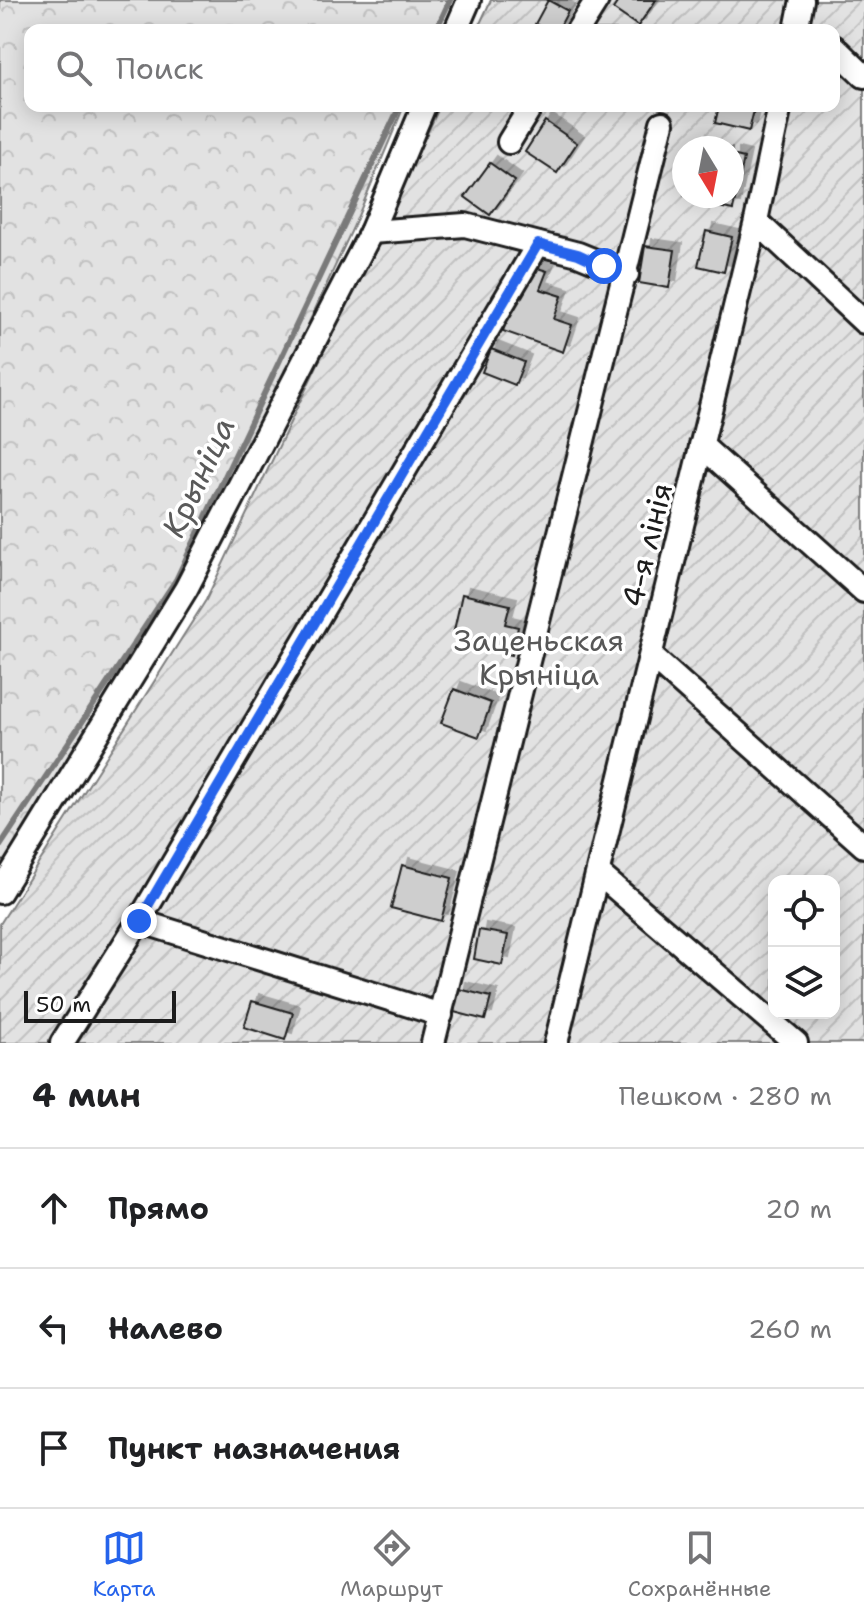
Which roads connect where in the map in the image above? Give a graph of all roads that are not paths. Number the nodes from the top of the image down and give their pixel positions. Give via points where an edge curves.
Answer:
1 (469, 0) edge
2 (597, 0) edge
3 (459, 24) edge
4 (582, 24) edge
5 (840, 53) edge
6 (864, 76) edge
7 (421, 112) edge
8 (527, 112) edge
9 (779, 112) edge
10 (662, 123) dead end
11 (509, 142) dead end
12 (756, 221) junction
13 (371, 232) junction
14 (538, 244) junction
15 (627, 274) junction
16 (864, 322) edge
17 (701, 445) junction
18 (864, 591) edge
19 (651, 656) junction
20 (864, 846) edge
21 (598, 873) junction
22 (0, 892) edge
23 (139, 921) junction
24 (441, 1015) junction
25 (62, 1043) edge
26 (433, 1043) edge
27 (556, 1043) edge
28 (796, 1043) edge

1 - 3 street
2 - 4 street
5 - 6 street
7 - 13 street
8 - 11 street
9 - 12 street, 4-я лінія
10 - 15 street
12 - 16 street
12 - 17 street, 4-я лінія
13 - 14 street via 465,225
13 - 22 street via 186,589
14 - 15 street
14 - 23 street
15 - 24 street
17 - 18 street
17 - 19 street, 4-я лінія
19 - 20 street
19 - 21 street, 4-я лінія
21 - 27 street, 4-я лінія
21 - 28 street
23 - 24 street
23 - 25 street
24 - 26 street

